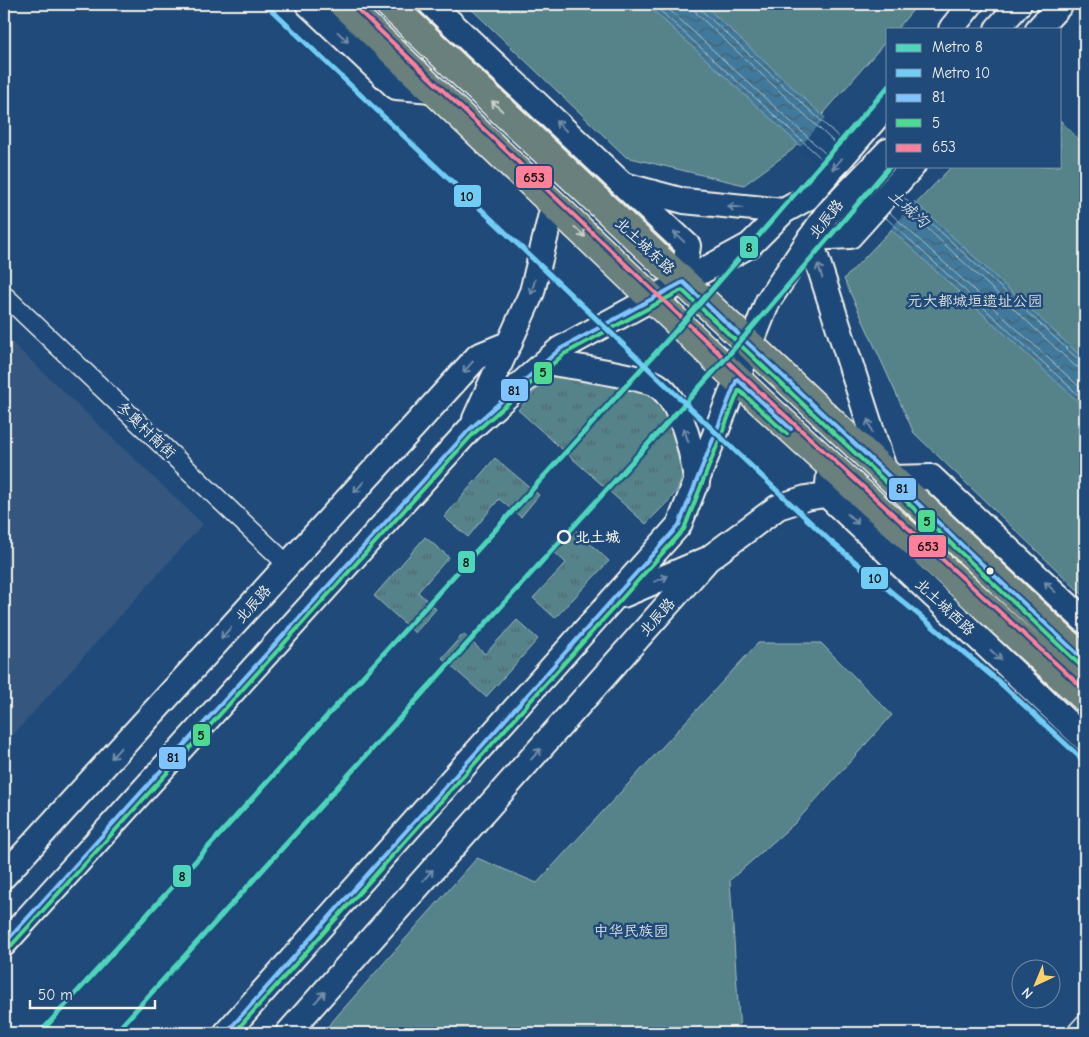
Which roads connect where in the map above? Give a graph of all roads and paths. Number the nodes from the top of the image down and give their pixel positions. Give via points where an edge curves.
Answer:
1 (308, 4) edge
2 (343, 4) edge
3 (389, 4) edge
4 (431, 4) edge
5 (972, 4) edge
6 (1019, 4) edge
7 (1061, 4) edge
8 (952, 28) edge
9 (998, 28) edge
10 (1039, 28) edge
11 (432, 90) junction
12 (886, 106) edge
13 (886, 153) edge
14 (911, 168) edge
15 (570, 176) junction
16 (622, 184) junction
17 (553, 206) junction
18 (784, 211) junction
19 (810, 238) junction
20 (683, 282) junction
21 (4, 295) edge
22 (651, 299) junction
23 (510, 344) junction
24 (750, 346) junction
25 (545, 362) junction
26 (737, 379) junction
27 (472, 426) junction
28 (830, 464) junction
29 (888, 475) junction
30 (697, 482) junction
31 (858, 490) junction
32 (827, 495) junction
33 (708, 559) junction
34 (288, 565) junction
35 (616, 598) junction
36 (1085, 621) edge
37 (1085, 661) edge
38 (1085, 698) edge
39 (1085, 740) edge
40 (4, 876) edge
41 (4, 944) edge
42 (1085, 1023) edge
43 (226, 1033) edge
44 (288, 1033) edge
45 (1076, 1033) edge

1 -> 11 main road via 396,87
2 - 11 main road
15 -> 3 main road, 北土城东路
16 -> 4 main road, 北土城东路
5 - 8 main road
6 - 9 main road
7 - 10 main road
11 - 17 main road
12 -> 18 main road, 北辰路 via 806,198
13 - 19 main road, 北辰路 via 826,215
14 - 19 main road via 850,236
15 - 16 main road
15 - 20 main road, 北土城东路
18 -> 16 main road via 684,201
20 -> 16 main road, 北土城东路 via 688,246
17 -> 22 main road
17 -> 23 main road via 532,292
18 - 20 main road, 北辰路 via 750,245
19 - 24 main road, 北辰路 via 768,301
29 -> 19 main road
20 - 22 main road, 北辰路
20 - 24 main road
21 - 34 street, 冬奥村南街
22 - 25 main road, 北辰路 via 560,349
22 - 26 main road, 北土城西路
23 - 27 main road
23 -> 34 main road, 北辰路 via 478,356
24 - 26 main road, 北辰路
24 - 29 main road
25 - 27 main road, 北辰路
30 -> 25 main road via 682,424 669,396 656,384
26 - 28 main road, 北土城西路
26 - 30 main road, 北辰路
27 - 41 main road, 北辰路
28 - 31 main road, 北土城西路
28 - 32 main road
36 -> 29 main road via 931,477
29 - 37 main road
30 - 35 main road, 北辰路 via 679,526
31 - 32 main road
31 - 38 main road, 北土城西路
32 - 33 main road via 778,507
32 -> 39 main road, 北土城西路
35 -> 33 main road
44 -> 33 main road, 北辰路
34 -> 40 main road, 北辰路
35 - 43 main road, 北辰路
42 - 45 street

